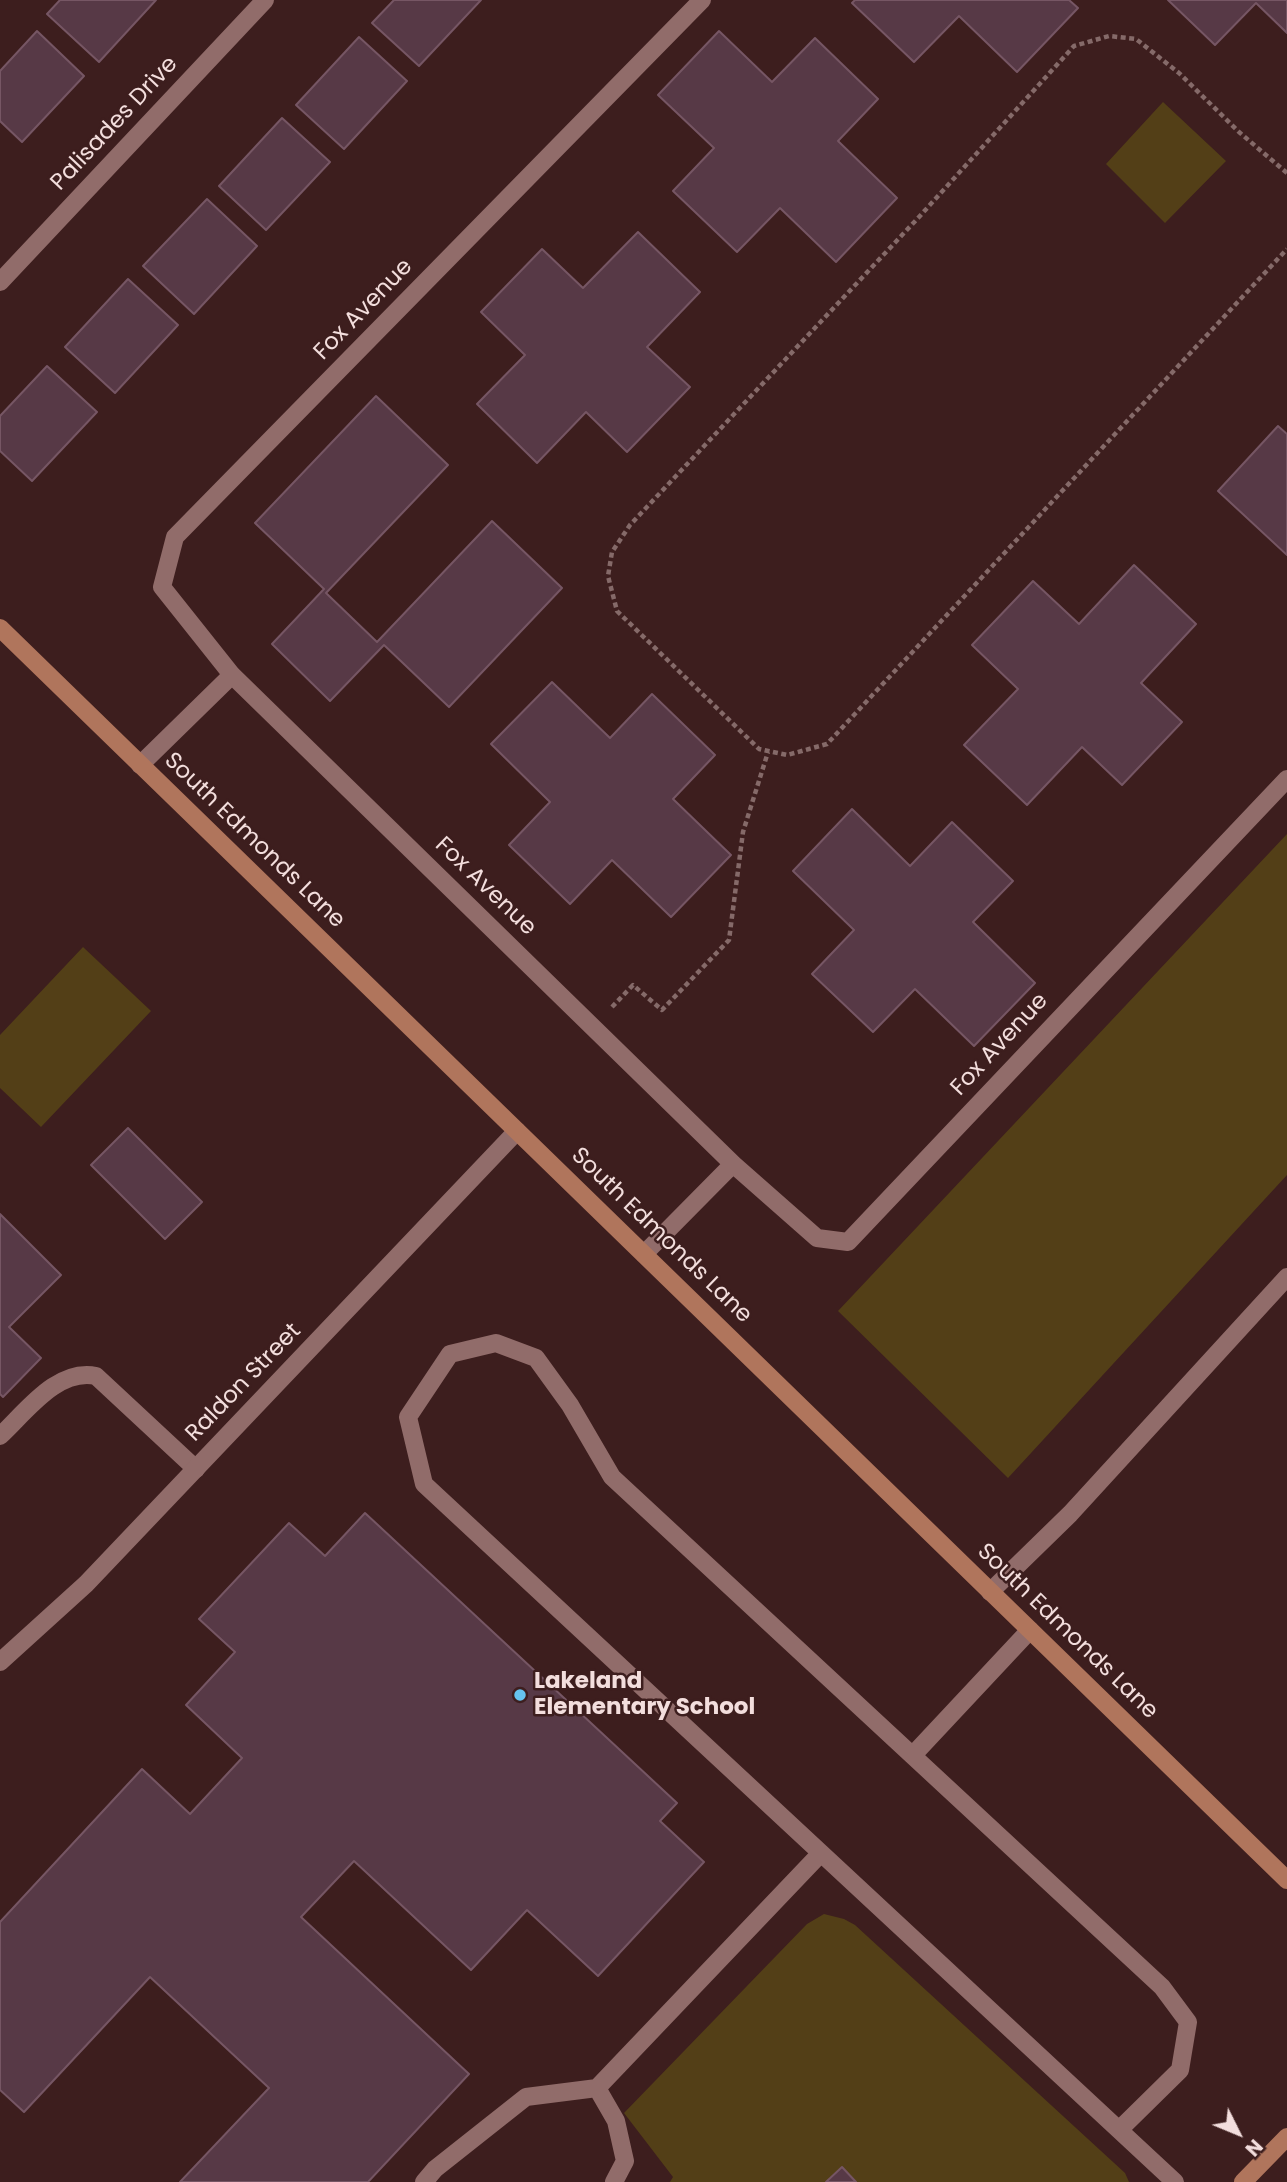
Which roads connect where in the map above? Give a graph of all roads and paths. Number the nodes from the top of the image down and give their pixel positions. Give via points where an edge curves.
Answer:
1 (265, 0) edge
2 (702, 0) edge
3 (1287, 173) edge
4 (1287, 249) edge
5 (0, 282) edge
6 (0, 628) edge
7 (232, 675) junction
8 (768, 752) junction
9 (141, 765) junction
10 (1287, 779) edge
11 (593, 1028) junction
12 (517, 1131) junction
13 (733, 1164) junction
14 (643, 1254) junction
15 (1287, 1277) edge
16 (0, 1436) edge
17 (196, 1469) junction
18 (990, 1592) junction
19 (1030, 1630) junction
20 (0, 1662) edge
21 (913, 1755) junction
22 (821, 1853) junction
23 (1287, 1880) edge
24 (597, 2088) junction
25 (1119, 2130) junction
26 (1287, 2137) edge
27 (424, 2182) edge
28 (614, 2182) edge
29 (1175, 2182) edge
30 (1243, 2182) edge

1 - 5 street, Palisades Drive
2 - 7 street, Fox Avenue via 175,537 162,587
3 - 8 path via 1136,39 1109,36 1074,46 630,524 612,552 608,576 617,611 759,749
4 - 8 path via 827,744 787,755
6 - 9 street, South Edmonds Lane
7 - 9 street
7 - 11 street, Fox Avenue
8 - 11 path via 743,832 729,940 662,1010 633,985
9 - 12 street, South Edmonds Lane
10 - 13 street, Fox Avenue via 848,1242 817,1238
11 - 13 street, Fox Avenue
12 - 14 street, South Edmonds Lane
12 - 17 street, Raldon Street
13 - 14 street
14 - 18 street, South Edmonds Lane
15 - 18 street via 1070,1514
16 - 17 street via 57,1382 82,1373 96,1376
17 - 20 street, Raldon Street via 86,1584
18 - 19 street, South Edmonds Lane
19 - 21 street
19 - 23 street, South Edmonds Lane
21 - 22 street via 612,1477 536,1358 496,1343 450,1354 408,1418 424,1483
21 - 25 street via 1162,1987 1188,2022 1180,2070
22 - 24 street
22 - 25 street
24 - 27 street via 526,2097
24 - 28 street via 615,2121 625,2161
25 - 29 street
26 - 30 street

